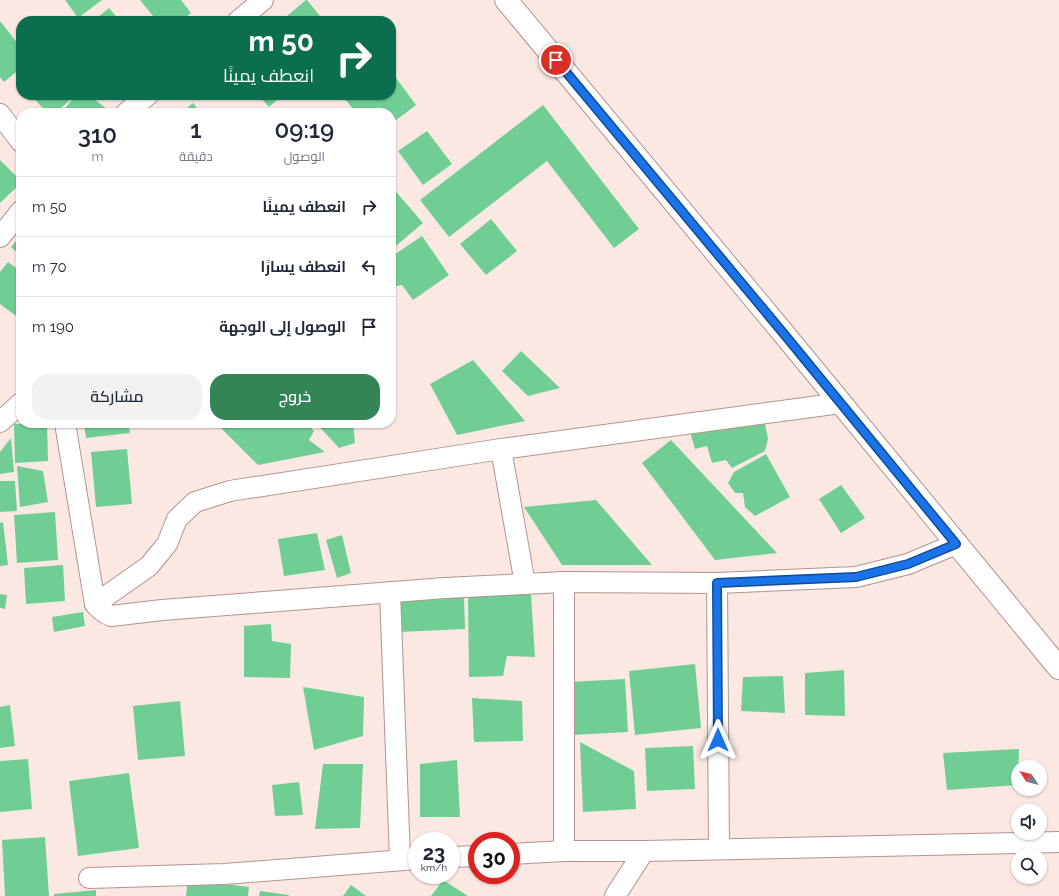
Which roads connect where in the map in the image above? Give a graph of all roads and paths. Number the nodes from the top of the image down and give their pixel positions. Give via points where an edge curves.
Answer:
1 (263, 0) edge
2 (506, 0) edge
3 (244, 16) edge
4 (142, 100) edge
5 (132, 108) edge
6 (0, 114) edge
7 (16, 135) edge
8 (16, 217) edge
9 (0, 237) edge
10 (841, 403) junction
11 (16, 408) edge
12 (0, 422) edge
13 (66, 428) edge
14 (501, 449) junction
15 (956, 544) junction
16 (564, 582) junction
17 (717, 583) junction
18 (525, 584) junction
19 (390, 592) junction
20 (95, 604) junction
21 (1059, 668) edge
22 (1059, 842) edge
23 (719, 849) junction
24 (564, 851) junction
25 (644, 851) junction
26 (520, 853) edge
27 (408, 860) edge
28 (89, 878) dead end
29 (615, 896) edge

1 - 3 street
2 - 10 street
4 - 5 street
6 - 7 street
8 - 9 street
10 - 14 street
10 - 15 street
11 - 12 street
13 - 20 street
14 - 18 street
14 - 20 street via 230,490 195,502 177,519 167,544 149,566
15 - 17 street via 908,564 856,577
15 - 21 street
16 - 17 street
16 - 18 street
16 - 24 street
17 - 23 street
18 - 19 street
19 - 20 street via 110,616 104,614
19 - 27 street
22 - 23 street
23 - 25 street
24 - 25 street
24 - 26 street
25 - 29 street
27 - 28 street via 224,874

